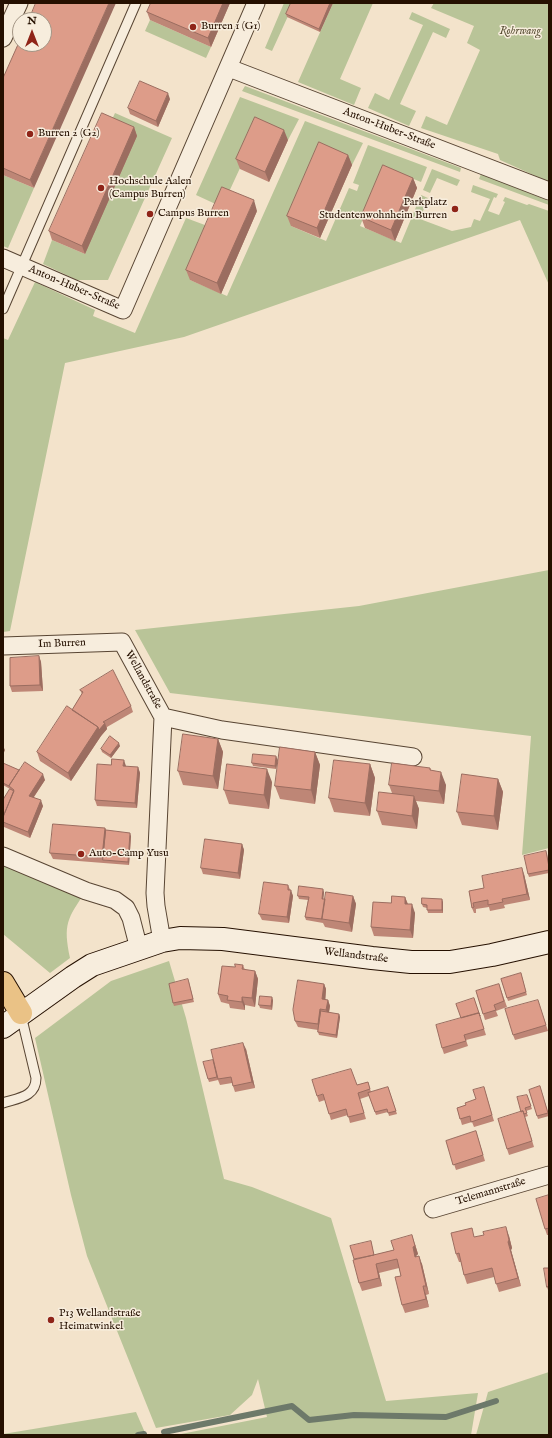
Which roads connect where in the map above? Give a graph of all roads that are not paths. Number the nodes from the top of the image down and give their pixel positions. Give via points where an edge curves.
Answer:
1 (19, 3) edge
2 (136, 3) edge
3 (256, 3) edge
4 (3, 38) edge
5 (229, 68) junction
6 (549, 191) edge
7 (3, 258) edge
8 (22, 266) junction
9 (3, 309) edge
10 (122, 642) joint
11 (3, 646) edge
12 (164, 717) junction
13 (413, 757) dead end
14 (3, 856) edge
15 (155, 901) junction
16 (126, 908) junction
17 (162, 941) junction
18 (549, 942) edge
19 (139, 949) junction
20 (3, 983) edge
21 (21, 1013) junction
22 (3, 1027) edge
23 (3, 1102) edge
24 (549, 1175) edge
25 (433, 1209) dead end

1 - 4 street
2 - 8 lane
3 - 5 street, Anton-Huber-Straße
5 - 6 street, Anton-Huber-Straße
5 - 8 street, Anton-Huber-Straße via 123,310
7 - 8 street, Anton-Huber-Straße
8 - 9 lane
10 - 11 street, Im Burren
10 - 12 street, Wellandstraße
12 - 13 street, Wellandstraße via 222,730
12 - 15 street, Wellandstraße
14 - 16 street via 115,900
15 - 16 street
15 - 17 street, Wellandstraße
16 - 19 street
17 - 18 main road, Wellandstraße via 180,938 223,939 411,962 450,962
17 - 19 main road, Wellandstraße
19 - 21 main road, Wellandstraße via 88,967
20 - 21 main road
21 - 22 main road, Wellandstraße
21 - 23 lane via 36,1086 29,1094
24 - 25 street, Telemannstraße

